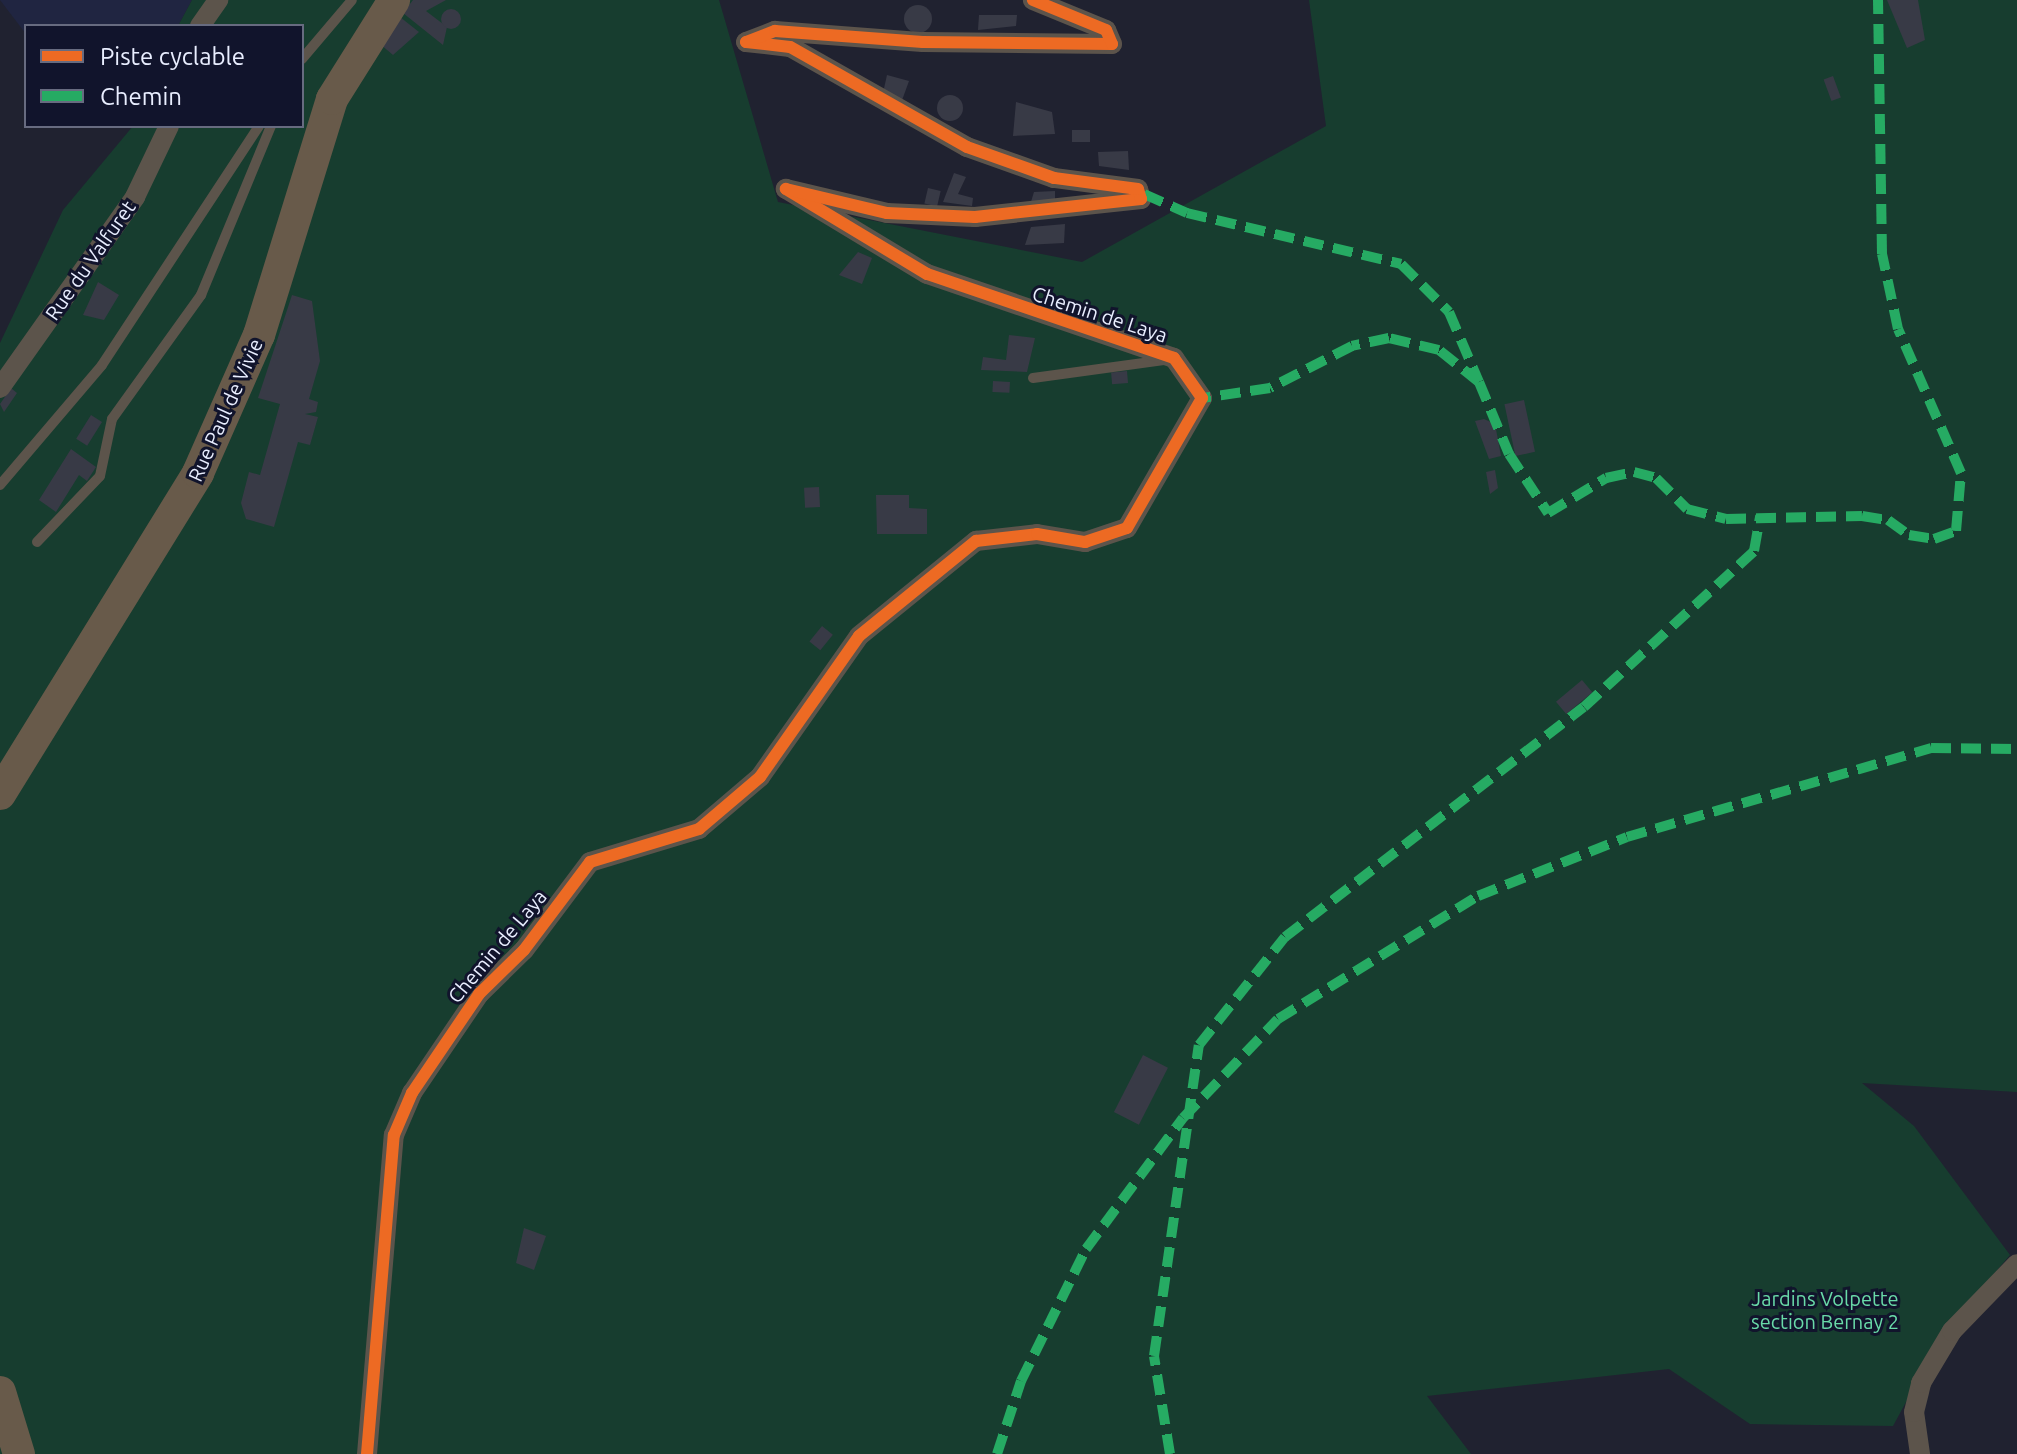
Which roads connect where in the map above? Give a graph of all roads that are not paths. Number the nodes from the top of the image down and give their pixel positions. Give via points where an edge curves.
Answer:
1 (218, 0) edge
2 (352, 0) edge
3 (394, 0) edge
4 (1033, 0) edge
5 (201, 24) edge
6 (304, 57) edge
7 (168, 128) edge
8 (258, 128) edge
9 (270, 128) edge
10 (1174, 358) junction
11 (1033, 378) dead end
12 (0, 388) edge
13 (0, 485) edge
14 (37, 542) dead end
15 (0, 794) edge
16 (2017, 1264) edge
17 (0, 1392) edge
18 (19, 1454) edge
19 (367, 1454) edge
20 (1920, 1454) edge

1 - 5 street
2 - 6 lane
3 - 15 main road, Rue Paul de Vivie via 332,99 259,335 198,473 113,622
4 - 10 street, Chemin de Laya via 1106,30 1112,44 923,42 775,31 746,42 790,47 967,147 1054,178 1138,189 1141,199 975,217 887,213 786,189 927,274
7 - 12 street, Rue du Valfuret via 135,197
8 - 13 lane via 102,365
9 - 14 lane via 201,295 112,419 100,476
10 - 11 lane
10 - 19 street, Chemin de Laya via 1202,398 1127,528 1085,542 1037,534 976,541 859,636 760,777 699,829 590,862 524,950 479,994 412,1093 394,1135
16 - 20 street via 1952,1331 1921,1383 1914,1412
17 - 18 main road

